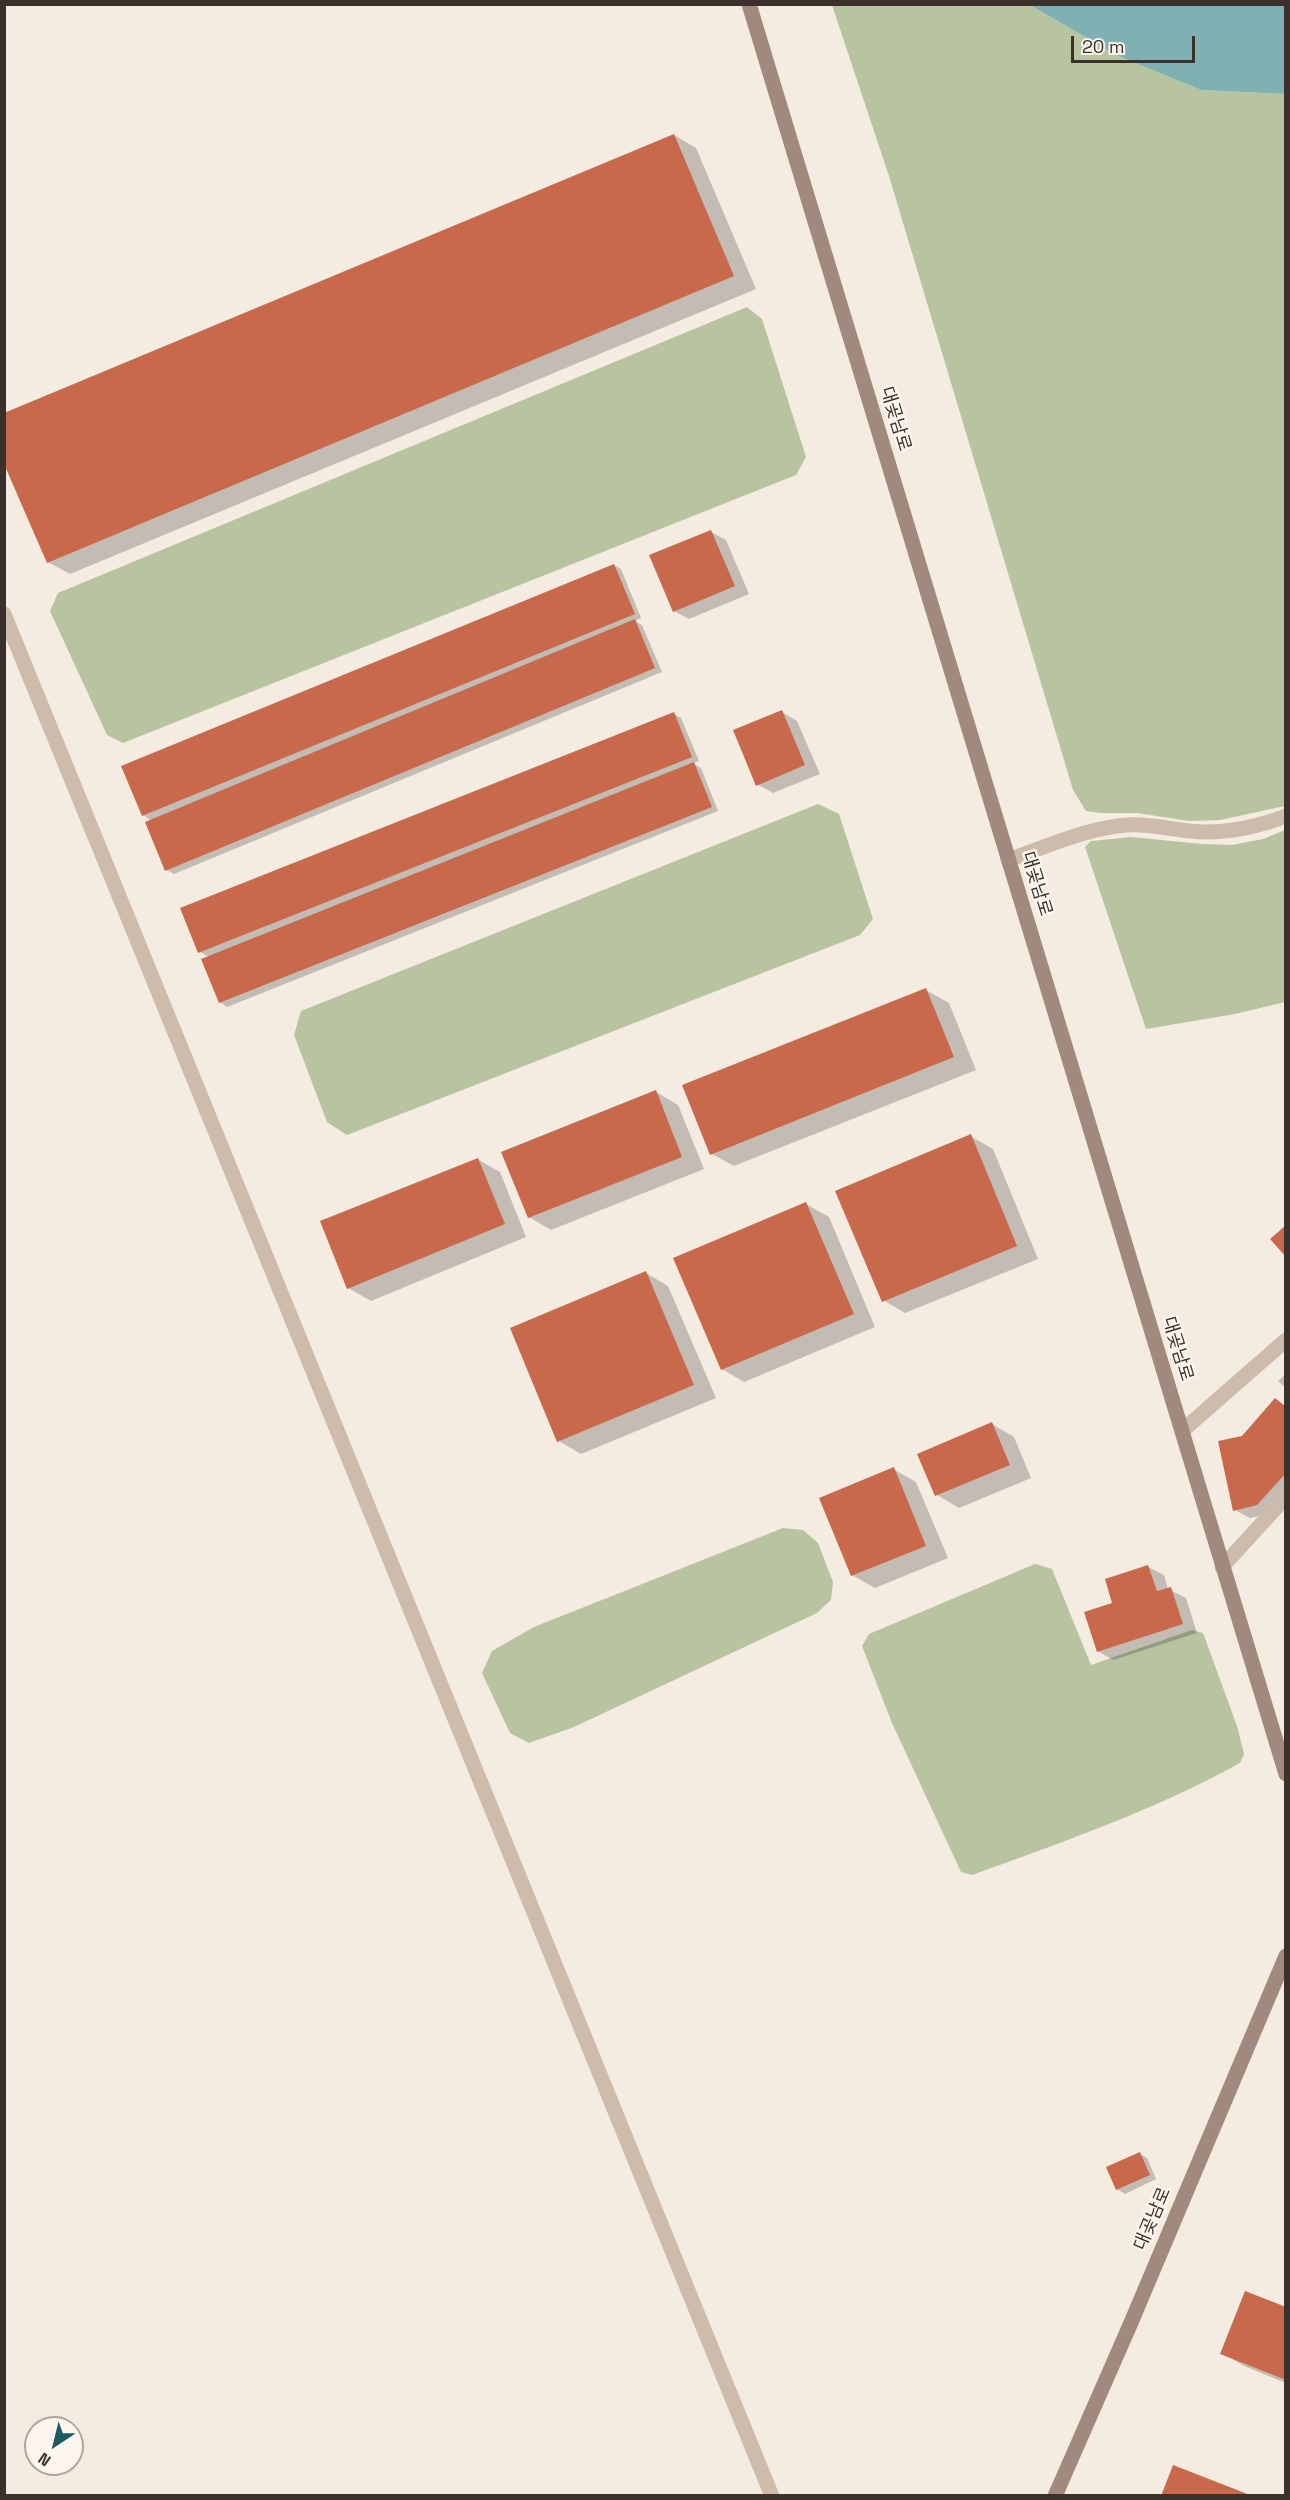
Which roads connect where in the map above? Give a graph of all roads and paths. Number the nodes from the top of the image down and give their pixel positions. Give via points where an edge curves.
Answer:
1 (749, 4) edge
2 (4, 614) edge
3 (1286, 816) edge
4 (1008, 860) junction
5 (1286, 1341) edge
6 (1182, 1431) junction
7 (1286, 1497) edge
8 (1222, 1567) junction
9 (1286, 1774) edge
10 (1286, 1956) edge
11 (772, 2496) edge
12 (1054, 2496) edge

1 - 4 street, 대곶남로
2 - 11 lane
3 - 4 lane via 1241,829 1203,832 1154,825 1100,828
4 - 6 street, 대곶남로
5 - 6 lane
6 - 8 street, 대곶남로
7 - 8 lane
8 - 9 street, 대곶남로
10 - 12 street, 대곶남로

